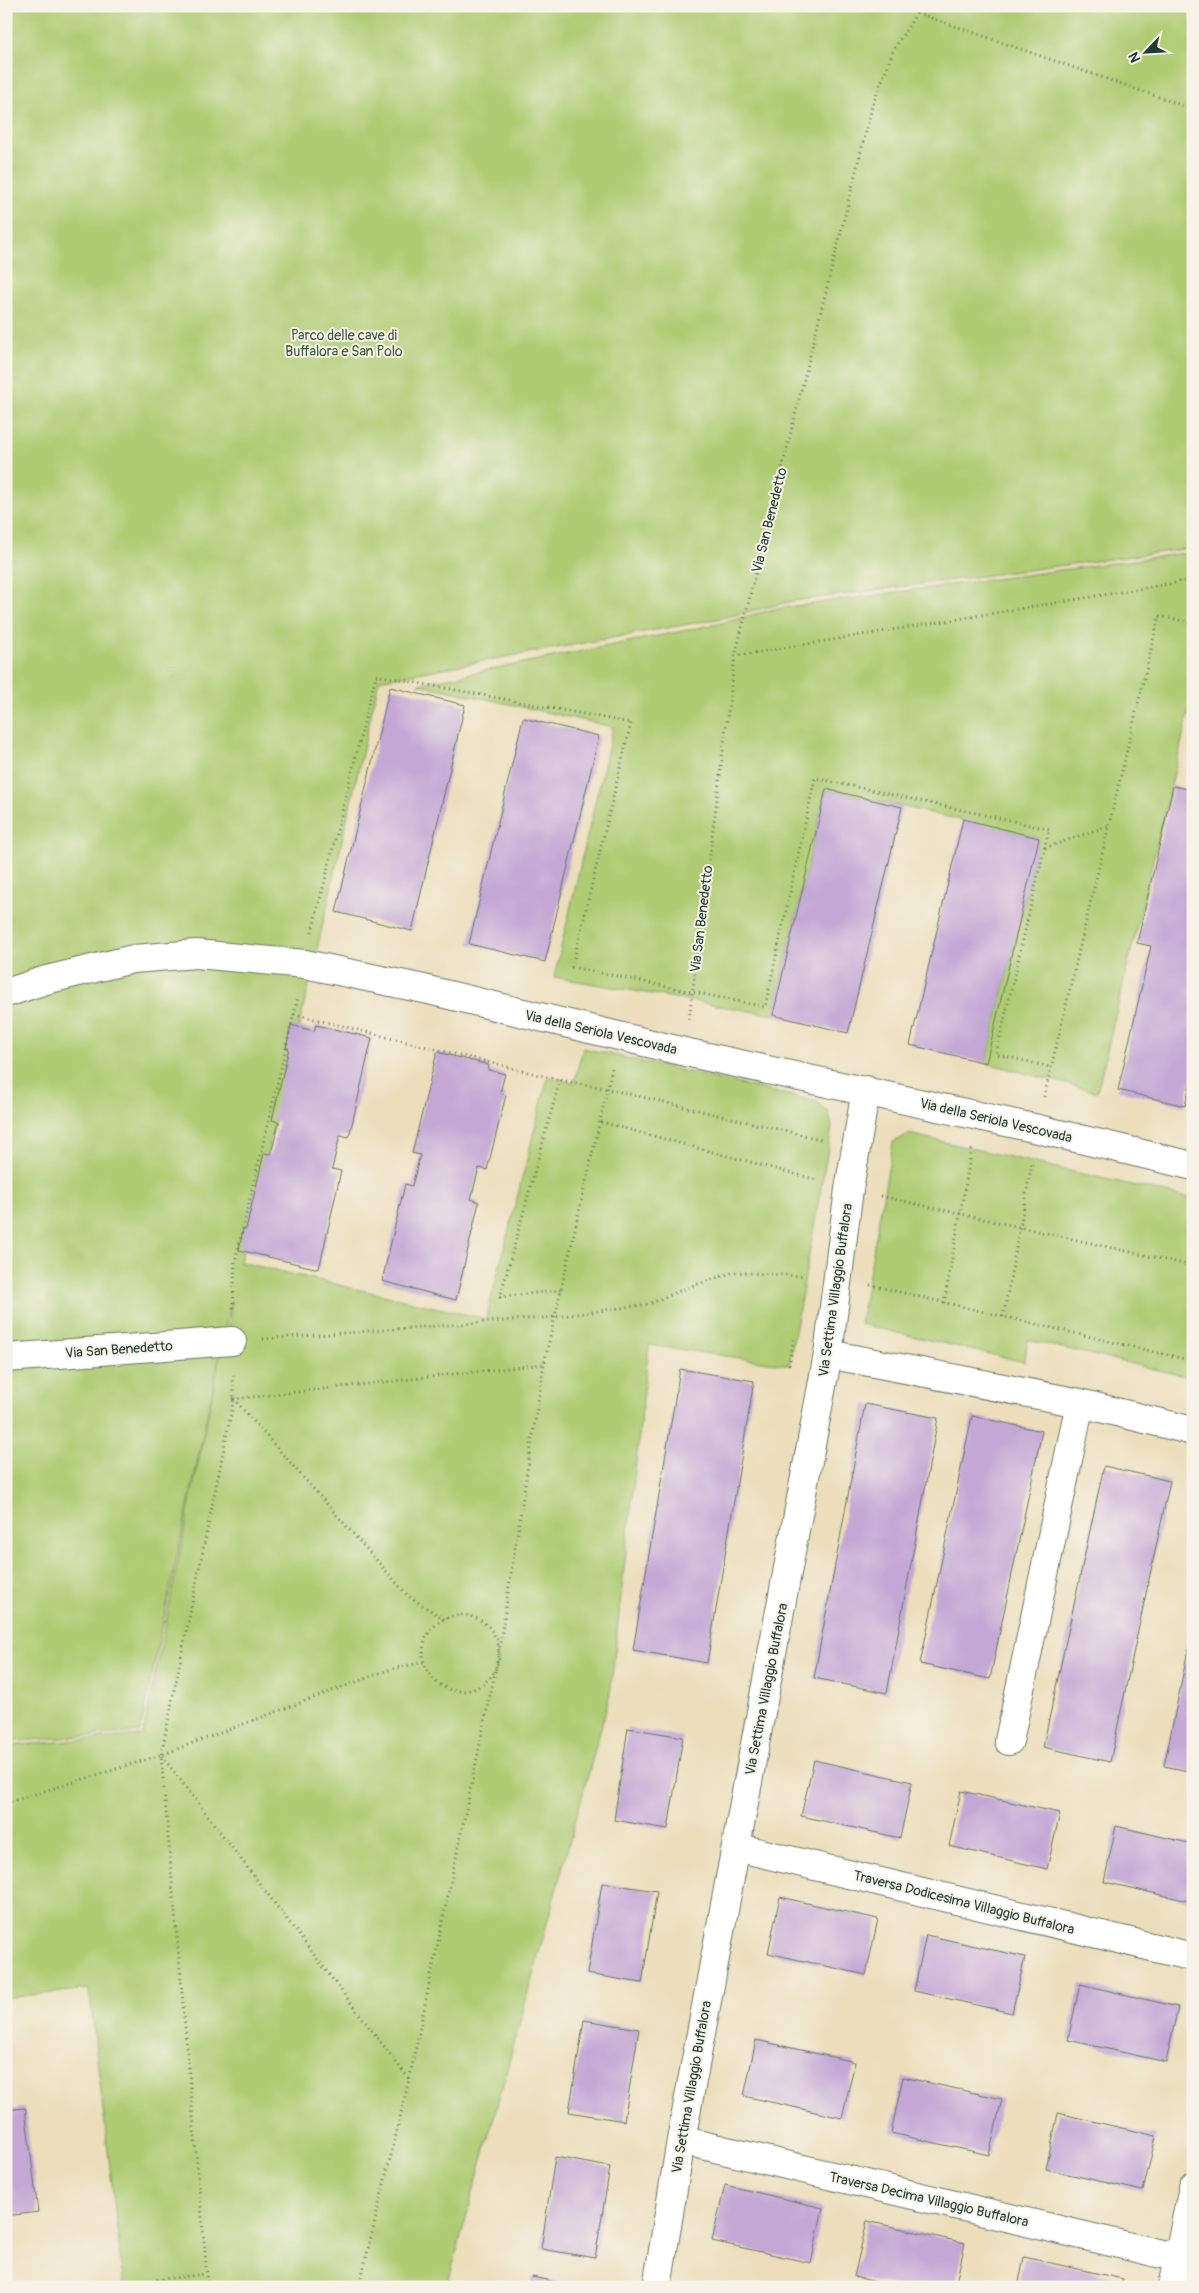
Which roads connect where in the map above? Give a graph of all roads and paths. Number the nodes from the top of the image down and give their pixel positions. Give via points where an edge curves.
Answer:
1 (921, 6) edge
2 (917, 12) junction
3 (1193, 110) edge
4 (1193, 580) edge
5 (1193, 623) edge
6 (735, 656) junction
7 (1108, 826) junction
8 (1045, 848) junction
9 (305, 964) junction
10 (6, 992) edge
11 (692, 992) junction
12 (298, 996) dead end
13 (294, 1014) junction
14 (619, 1036) junction
15 (685, 1052) junction
16 (1050, 1067) junction
17 (560, 1080) junction
18 (608, 1089) junction
19 (866, 1090) junction
20 (601, 1122) junction
21 (1038, 1129) junction
22 (830, 1142) dead end
23 (972, 1148) dead end
24 (1193, 1166) edge
25 (849, 1189) junction
26 (960, 1214) junction
27 (1020, 1228) junction
28 (1193, 1266) edge
29 (806, 1267) dead end
30 (804, 1276) junction
31 (838, 1278) junction
32 (803, 1285) dead end
33 (562, 1290) junction
34 (944, 1303) junction
35 (555, 1316) junction
36 (1003, 1317) junction
37 (795, 1329) dead end
38 (232, 1341) junction
39 (828, 1354) junction
40 (6, 1358) edge
41 (1193, 1361) edge
42 (544, 1364) junction
43 (789, 1365) dead end
44 (234, 1399) junction
45 (1080, 1403) junction
46 (1193, 1431) edge
47 (444, 1619) junction
48 (424, 1662) junction
49 (497, 1663) junction
50 (1009, 1741) dead end
51 (161, 1755) junction
52 (6, 1803) edge
53 (736, 1847) junction
54 (1193, 1957) edge
55 (409, 2080) junction
56 (681, 2140) junction
57 (1193, 2187) edge
58 (1178, 2258) junction
59 (206, 2274) junction
60 (97, 2287) edge
61 (208, 2287) edge
62 (359, 2287) edge
63 (657, 2287) edge
64 (1172, 2287) edge

1 - 2 path, Via San Benedetto
2 - 3 path
2 - 6 path, Via San Benedetto via 894,49 873,102
4 - 6 path
5 - 7 path via 1159,616
6 - 11 path, Via San Benedetto
7 - 8 path
7 - 16 path
8 - 11 path via 1049,829 815,778 765,1007
8 - 16 path via 996,1054
9 - 10 street, Via della Seriola Vescovada via 196,954 132,959
9 - 11 path via 376,675 631,723 572,967
9 - 14 street, Via della Seriola Vescovada
11 - 15 path, Via San Benedetto
12 - 13 path
13 - 17 path
13 - 38 path via 235,1260
14 - 15 street, Via della Seriola Vescovada
14 - 18 path
15 - 19 street, Via della Seriola Vescovada
16 - 21 path
17 - 18 path
17 - 33 path via 500,1297
18 - 20 path
18 - 22 path
19 - 21 street, Via della Seriola Vescovada
19 - 25 street, Via Settima Villaggio Buffalora
20 - 25 path
20 - 33 path
21 - 24 street, Via della Seriola Vescovada
21 - 27 path
23 - 26 path
25 - 26 path
25 - 31 street, Via Settima Villaggio Buffalora
26 - 27 path
26 - 34 path
27 - 28 path
27 - 36 path
29 - 30 path
30 - 31 path
30 - 32 path
30 - 35 path via 734,1272 689,1286 648,1304
31 - 34 path
31 - 39 street, Via Settima Villaggio Buffalora
33 - 35 path
34 - 36 path
35 - 38 path
35 - 42 path
36 - 41 path
37 - 43 path
38 - 40 street, Via San Benedetto
38 - 44 path
39 - 45 street
39 - 53 street, Via Settima Villaggio Buffalora
42 - 44 path
42 - 49 path
44 - 47 path via 408,1596
44 - 51 path
45 - 46 street
45 - 50 street
47 - 48 path via 426,1637
47 - 49 path via 468,1615 480,1620 496,1638 499,1650
48 - 49 path via 437,1683 461,1691 484,1683
48 - 51 path via 388,1670
49 - 55 path
51 - 52 path
51 - 55 path
51 - 59 path
53 - 54 street, Traversa Dodicesima Villaggio Buffalora
53 - 56 street, Via Settima Villaggio Buffalora
55 - 62 path
56 - 58 street, Traversa Decima Villaggio Buffalora
56 - 63 street, Via Settima Villaggio Buffalora
57 - 58 street
58 - 64 street
59 - 60 path
59 - 61 path

